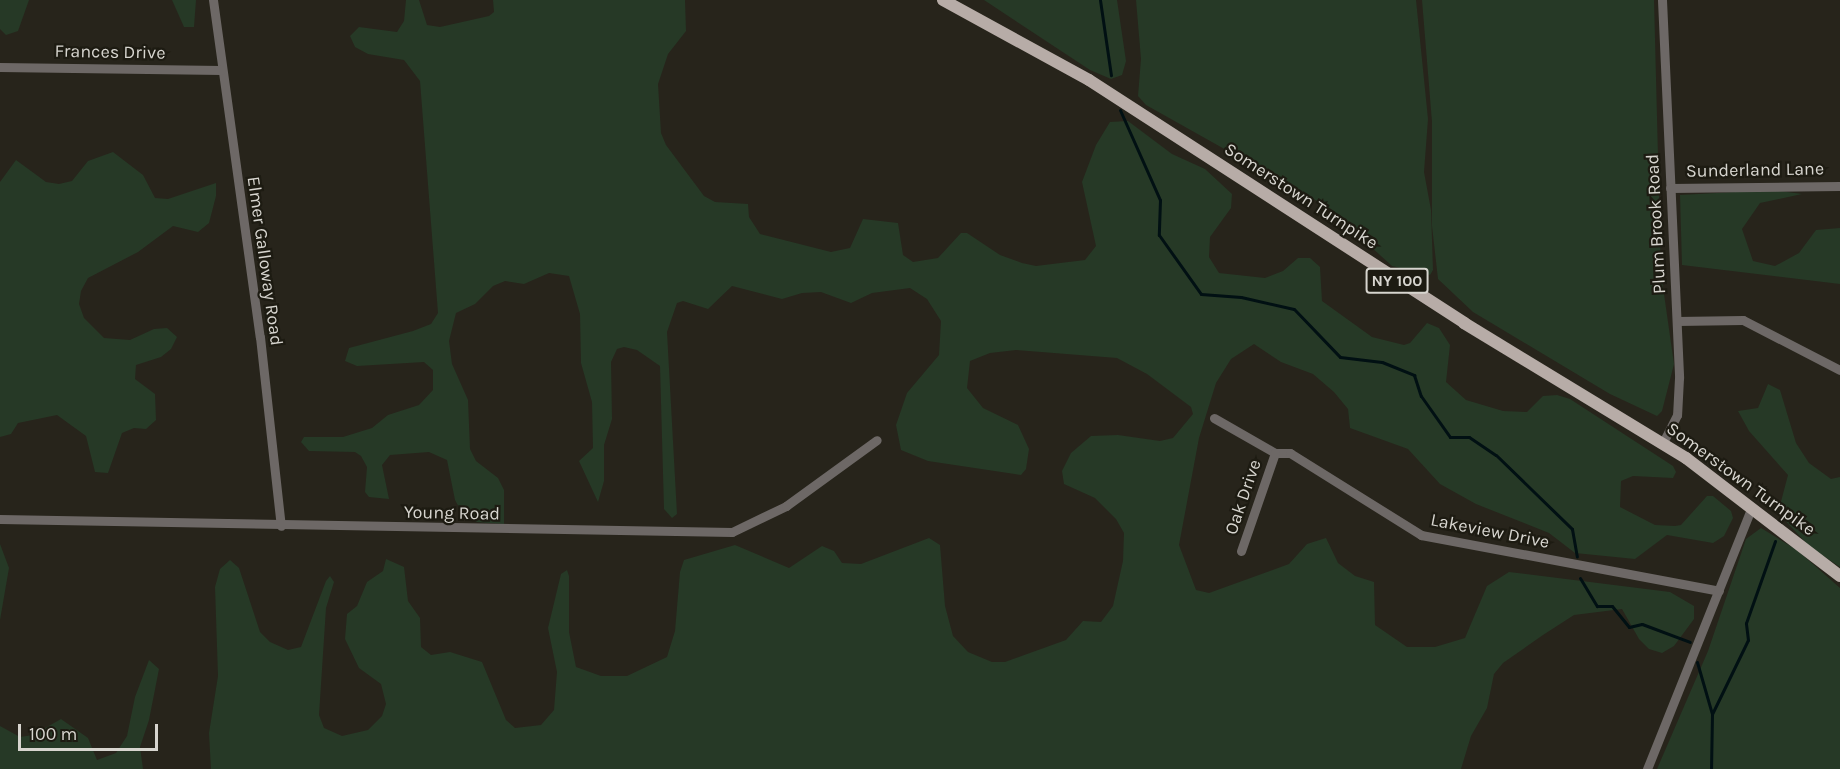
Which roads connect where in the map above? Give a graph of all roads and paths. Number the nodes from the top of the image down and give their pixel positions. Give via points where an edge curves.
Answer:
1 (213, 0) edge
2 (943, 0) edge
3 (1662, 0) edge
4 (0, 67) edge
5 (220, 70) junction
6 (1840, 186) edge
7 (1670, 188) junction
8 (1677, 321) junction
9 (1840, 370) edge
10 (1214, 418) dead end
11 (877, 440) dead end
12 (1663, 443) junction
13 (1275, 453) junction
14 (1752, 507) junction
15 (0, 519) edge
16 (281, 526) junction
17 (1241, 550) dead end
18 (1840, 576) edge
19 (1719, 591) junction
20 (1647, 769) edge

1 - 5 street, Elmer Galloway Road
2 - 12 main road, Somerstown Turnpike / NY 100 via 1089,80 1455,318
3 - 7 street, Plum Brook Road
4 - 5 street, Frances Drive
5 - 16 street, Elmer Galloway Road via 260,337
6 - 7 street, Sunderland Lane
7 - 8 street, Plum Brook Road
8 - 9 street via 1743,320
8 - 12 street, Plum Brook Road via 1677,415
10 - 13 street, Lakeview Drive
11 - 16 street, Young Road via 786,506 732,532
12 - 14 main road, Somerstown Turnpike / NY 100
13 - 17 street, Oak Drive
13 - 19 street, Lakeview Drive via 1290,453 1421,535
14 - 18 main road, Somerstown Turnpike / NY 100
14 - 19 street
15 - 16 street, Young Road
19 - 20 street

